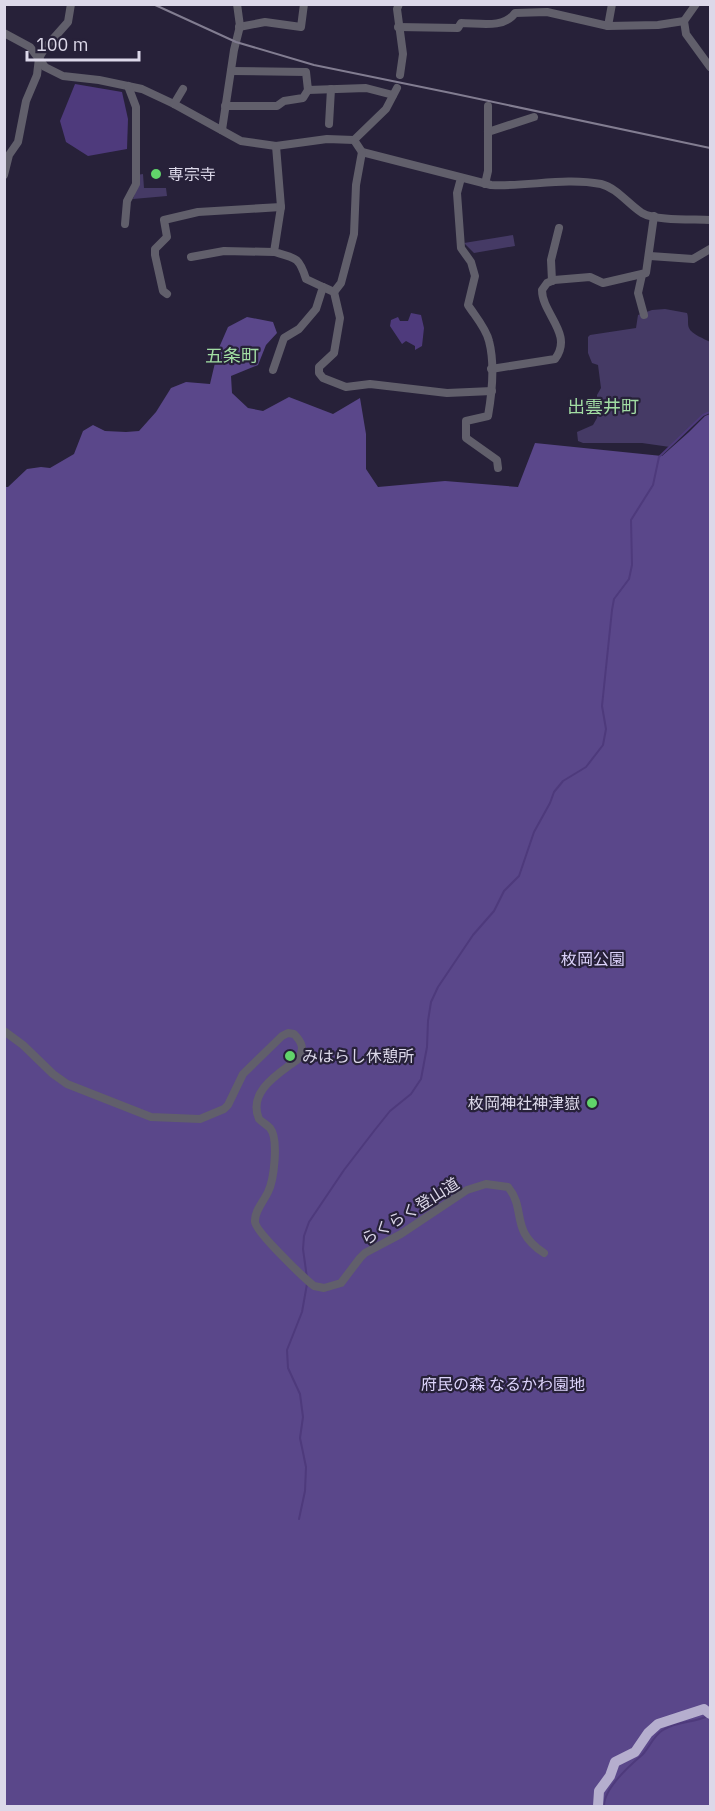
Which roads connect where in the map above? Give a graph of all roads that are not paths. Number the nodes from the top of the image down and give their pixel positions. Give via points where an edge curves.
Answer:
1 (71, 4) edge
2 (237, 4) edge
3 (304, 4) edge
4 (399, 4) edge
5 (612, 4) edge
6 (696, 4) edge
7 (515, 9) edge
8 (684, 21) junction
9 (608, 26) junction
10 (239, 27) junction
11 (398, 27) junction
12 (4, 33) edge
13 (39, 58) junction
14 (711, 67) edge
15 (231, 71) junction
16 (400, 75) dead end
17 (128, 86) junction
18 (183, 89) dead end
19 (331, 89) junction
20 (308, 90) junction
21 (174, 104) junction
22 (225, 106) junction
23 (488, 106) dead end
24 (534, 117) dead end
25 (329, 124) dead end
26 (222, 130) junction
27 (488, 132) junction
28 (354, 140) junction
29 (276, 146) junction
30 (362, 152) junction
31 (4, 175) edge
32 (461, 178) junction
33 (485, 183) junction
34 (281, 207) junction
35 (654, 216) junction
36 (711, 220) edge
37 (125, 224) dead end
38 (559, 228) dead end
39 (711, 249) edge
40 (274, 252) junction
41 (650, 256) junction
42 (191, 257) dead end
43 (642, 275) junction
44 (552, 281) junction
45 (323, 288) junction
46 (334, 292) junction
47 (167, 294) dead end
48 (644, 315) dead end
49 (491, 369) junction
50 (273, 370) dead end
51 (492, 391) junction
52 (498, 468) dead end
53 (4, 1031) edge
54 (544, 1253) dead end
55 (709, 1712) edge
56 (598, 1806) edge

1 - 13 street via 68,22
2 - 10 street
3 - 10 street via 301,27 265,22
4 - 11 street
5 - 9 street
6 - 8 street
7 - 9 street
7 - 11 street via 511,19 503,23 461,23 458,28
8 - 9 street via 658,26
8 - 14 street via 686,34
10 - 15 street
11 - 16 street via 403,54
12 - 13 street via 30,47
13 - 17 street via 45,68 63,76
13 - 31 street via 38,75 26,101 18,142 9,155
15 - 20 street via 306,72
15 - 22 street
17 - 21 street
17 - 37 street via 136,107 135,184 127,201
18 - 21 street
19 - 20 street
19 - 25 street
19 - 28 street via 395,91 386,109
20 - 22 street via 303,98 284,100 277,106
21 - 26 street
22 - 26 street
23 - 27 street
24 - 27 street
26 - 29 street via 241,141
27 - 33 street
28 - 29 street via 327,139
28 - 30 street
29 - 34 street
30 - 32 street
30 - 46 street via 354,234 341,283
32 - 33 street
32 - 49 street via 457,192 461,248 475,276 468,305 489,339
33 - 35 street via 602,184 644,214
34 - 40 street
34 - 47 street via 198,212 164,220 167,237 155,249 155,255
35 - 36 street
35 - 41 street
38 - 44 street via 551,260
39 - 41 street via 693,259
40 - 42 street via 224,251
40 - 45 street via 295,258 306,279
41 - 43 street via 648,269
43 - 44 street via 603,283 590,277
43 - 48 street via 638,293
44 - 49 street via 542,290 542,298 560,331 559,354 549,361
45 - 46 street
45 - 50 street via 316,309 299,329 284,338
46 - 51 street via 340,318 334,354 319,367 323,378 346,387 370,384 447,393
49 - 51 street
51 - 52 street via 488,416 466,421 466,438 497,460
53 - 54 street, らくらく登山道 via 67,1083 151,1117 200,1119 224,1109 248,1068 282,1036 294,1034 303,1048 301,1054 265,1084 258,1106 259,1119 273,1135 274,1172 255,1223 264,1237 314,1286 324,1288 341,1283 366,1253 467,1190 486,1184 508,1187 526,1237
55 - 56 highway via 699,1710 653,1728 635,1752 615,1761 599,1791

